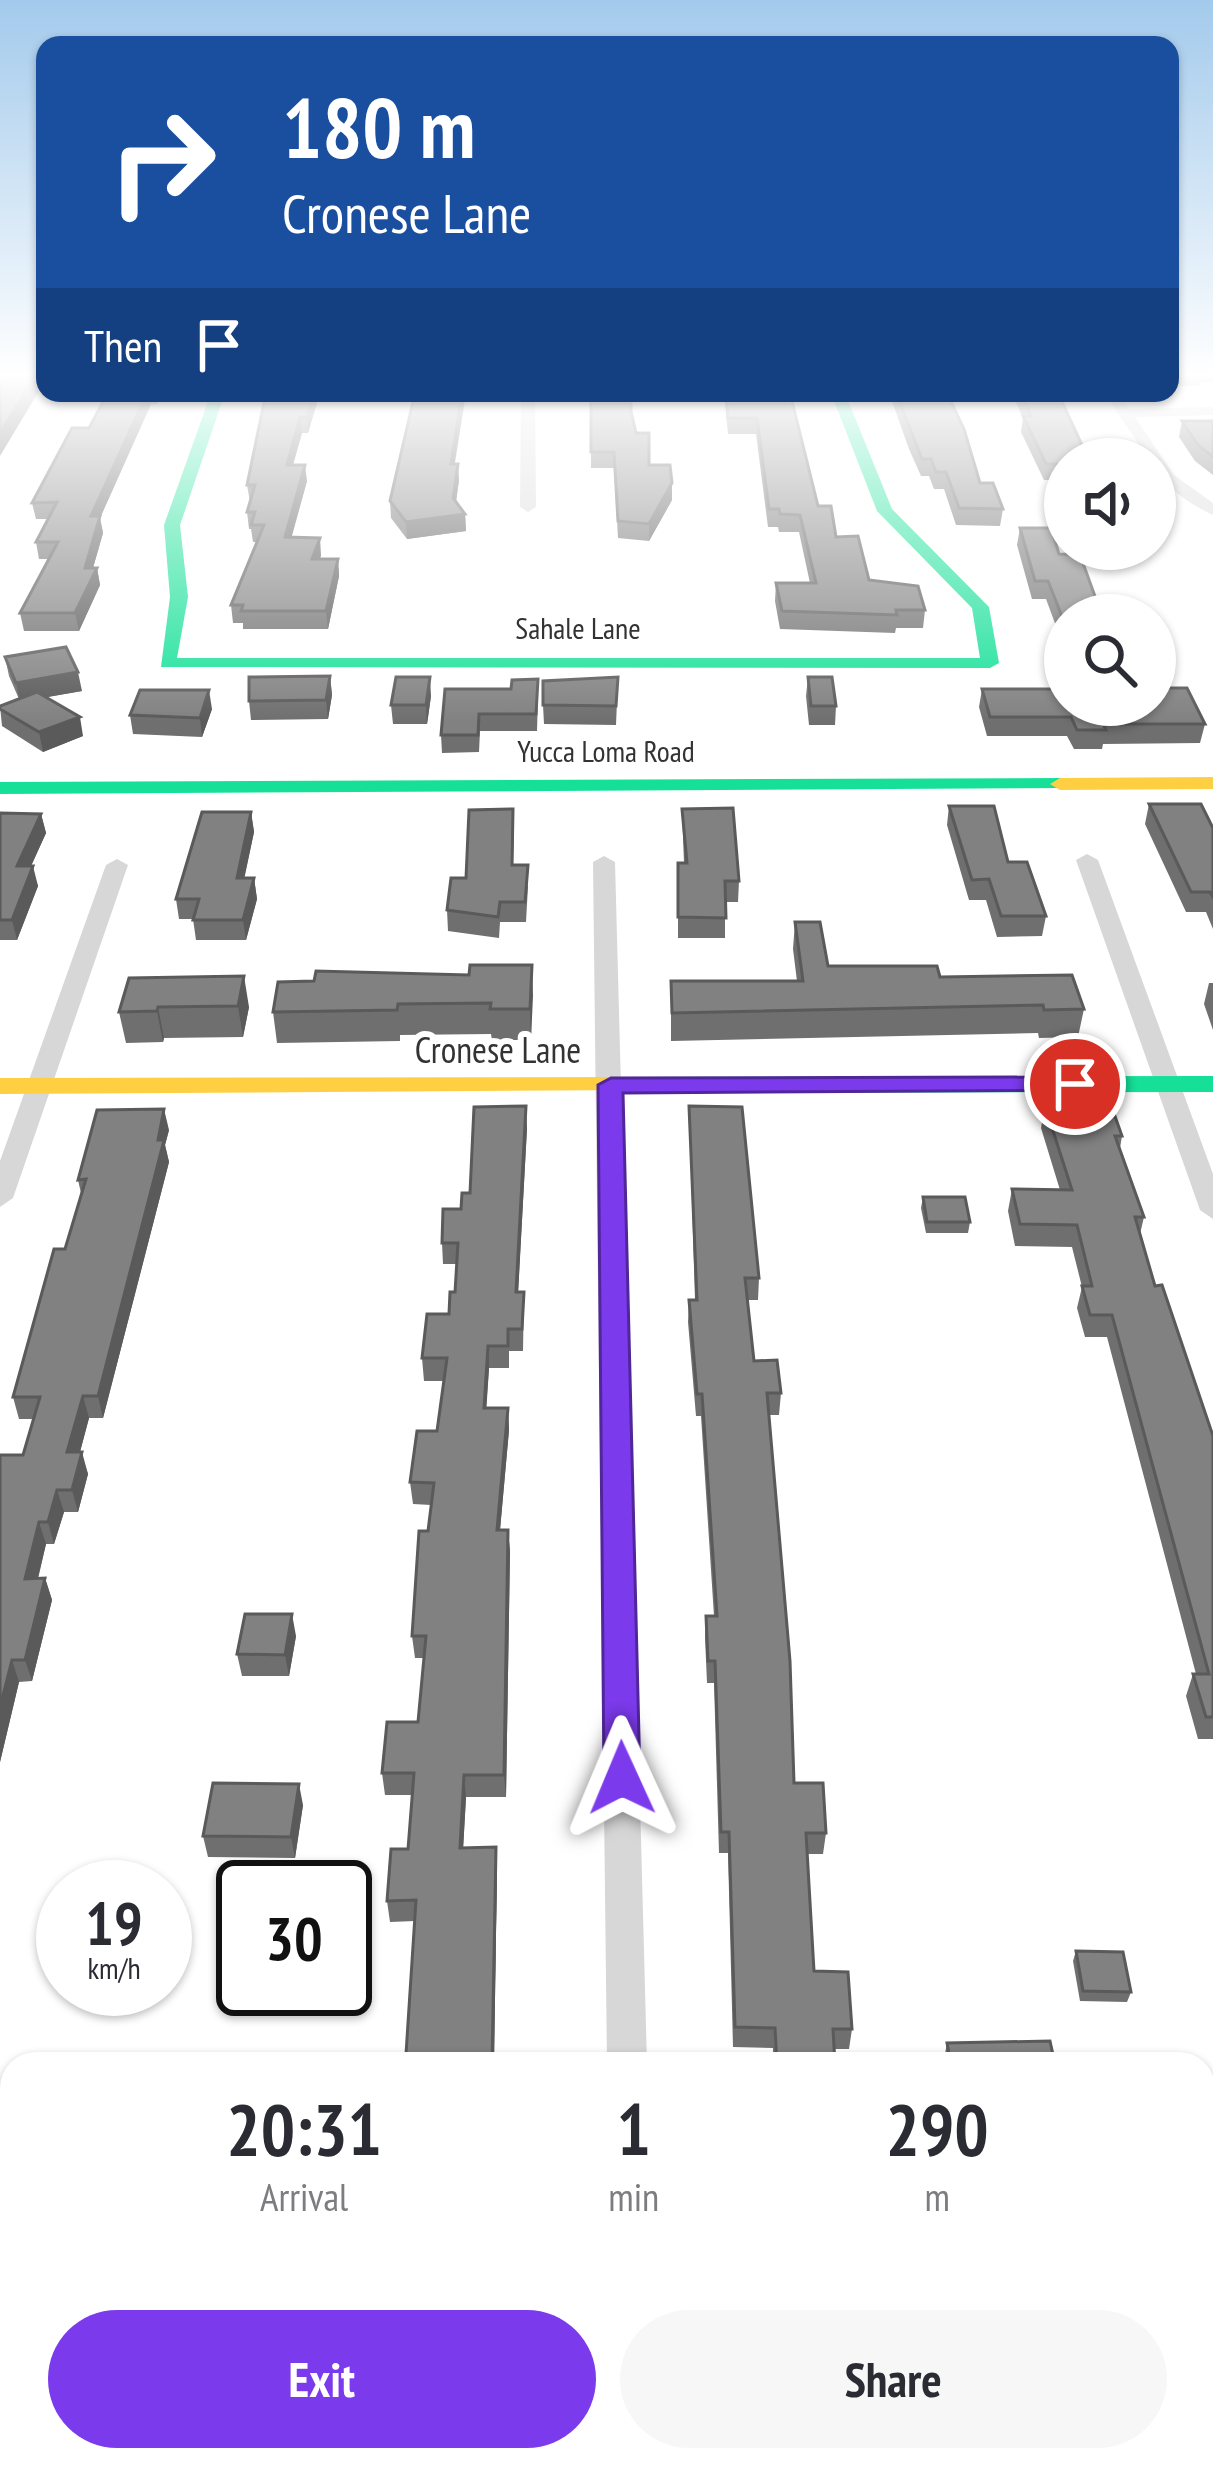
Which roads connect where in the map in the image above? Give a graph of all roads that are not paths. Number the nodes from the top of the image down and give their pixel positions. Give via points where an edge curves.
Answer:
1 (184, 491) edge
2 (528, 491) edge
3 (876, 491) edge
4 (1187, 491) edge
5 (528, 507) dead end
6 (1213, 510) edge
7 (1213, 783) edge
8 (0, 788) edge
9 (1087, 860) dead end
10 (604, 862) dead end
11 (117, 865) dead end
12 (1167, 1084) junction
13 (1213, 1084) edge
14 (611, 1085) junction
15 (0, 1086) edge
16 (38, 1086) junction
17 (0, 1198) edge
18 (1213, 1210) edge
19 (627, 2052) edge

1 - 3 street, Sahale Lane via 172,525 179,597 167,663 990,663 980,607 884,511
2 - 5 street
4 - 6 street
7 - 8 street, Yucca Loma Road
9 - 12 street
10 - 14 street
11 - 16 street
12 - 13 street, Cronese Lane
12 - 14 street, Cronese Lane
12 - 18 street
14 - 16 street, Cronese Lane
14 - 19 street
15 - 16 street, Cronese Lane
16 - 17 street

